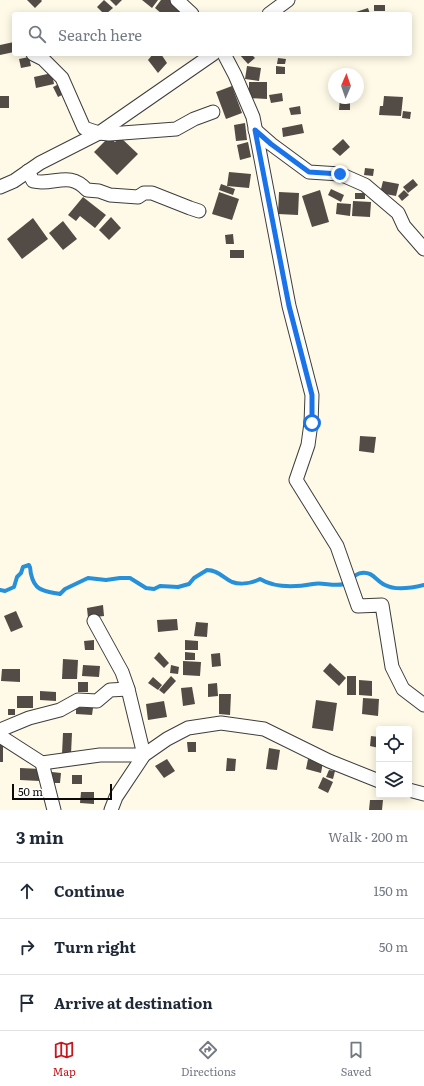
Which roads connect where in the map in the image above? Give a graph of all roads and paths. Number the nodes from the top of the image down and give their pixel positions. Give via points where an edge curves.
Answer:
1 (177, 0) edge
2 (288, 0) edge
3 (190, 12) edge
4 (272, 12) edge
5 (37, 56) edge
6 (210, 56) edge
7 (225, 56) edge
8 (213, 112) dead end
9 (255, 130) junction
10 (98, 133) junction
11 (28, 171) junction
12 (0, 187) edge
13 (199, 210) dead end
14 (424, 249) edge
15 (94, 621) dead end
16 (128, 689) junction
17 (424, 705) edge
18 (0, 730) edge
19 (0, 736) edge
20 (144, 755) junction
21 (42, 763) junction
22 (376, 780) edge
23 (412, 791) edge
24 (424, 794) edge
25 (54, 810) edge
26 (111, 810) edge

1 - 3 street
2 - 4 street
5 - 10 street via 62,78 84,128
6 - 10 street
7 - 9 street via 253,117
8 - 10 street via 176,129
9 - 14 street via 309,172 340,174 365,185 398,213 404,226
9 - 17 street via 289,306 312,395 312,423 308,445 296,480 337,546 358,606 382,605 392,667 403,688
10 - 11 street via 40,162
11 - 12 street
11 - 13 street via 34,181 41,183 69,179 81,183 87,190 110,195 138,197 152,192
15 - 16 street via 122,672
16 - 18 street via 110,690 97,701 78,700 60,710 29,718
16 - 20 street
19 - 21 street
20 - 21 street via 100,755
20 - 22 street via 188,728 221,723 264,729
20 - 26 street
21 - 25 street
23 - 24 street

